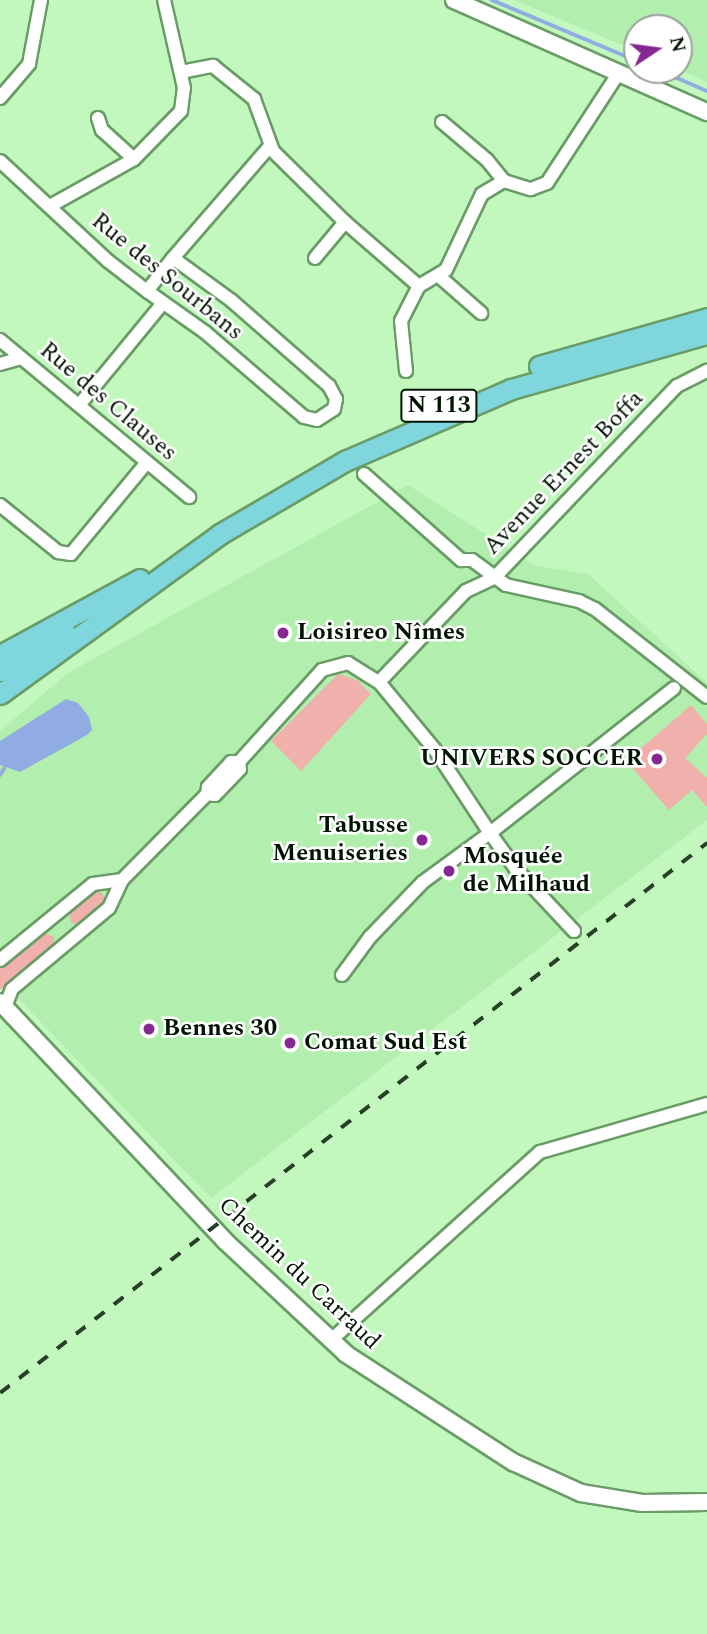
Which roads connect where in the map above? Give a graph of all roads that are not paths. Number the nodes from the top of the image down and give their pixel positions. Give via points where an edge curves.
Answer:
1 (41, 0) edge
2 (164, 0) edge
3 (454, 0) edge
4 (181, 72) junction
5 (618, 74) junction
6 (0, 98) edge
7 (707, 112) edge
8 (99, 118) dead end
9 (442, 122) dead end
10 (270, 146) junction
11 (134, 159) junction
12 (0, 161) edge
13 (504, 181) junction
14 (50, 206) junction
15 (345, 222) junction
16 (173, 258) junction
17 (315, 258) dead end
18 (440, 277) junction
19 (419, 286) junction
20 (147, 291) junction
21 (163, 303) junction
22 (481, 313) dead end
23 (707, 318) edge
24 (707, 334) edge
25 (0, 340) edge
26 (21, 358) junction
27 (0, 364) edge
28 (406, 371) dead end
29 (707, 371) edge
30 (80, 404) junction
31 (146, 462) junction
32 (365, 474) dead end
33 (189, 497) dead end
34 (0, 505) edge
35 (230, 527) junction
36 (206, 544) junction
37 (494, 578) junction
38 (0, 655) edge
39 (0, 671) edge
40 (379, 682) junction
41 (674, 688) dead end
42 (0, 694) edge
43 (707, 697) edge
44 (490, 833) junction
45 (122, 880) junction
46 (574, 930) dead end
47 (0, 960) edge
48 (342, 975) dead end
49 (3, 1005) edge
50 (707, 1104) edge
51 (330, 1341) junction
52 (707, 1502) edge

1 - 6 street via 29,64
2 - 4 street
3 - 5 street
4 - 10 street via 213,66 234,81 258,104
4 - 11 street via 185,96 181,111
5 - 7 street
5 - 13 street via 547,183 531,189
8 - 11 street via 102,130
9 - 13 street
10 - 15 street
10 - 16 street
11 - 14 street
12 - 14 street, Rue des Sourbans
13 - 18 street via 476,202 461,244
14 - 20 street, Rue des Sourbans
15 - 17 street
15 - 19 street
16 - 20 street
16 - 21 street, Rue des Sourbans via 232,302 332,390 334,409 312,420
18 - 19 street
18 - 22 street
19 - 28 street via 401,321
20 - 21 street, Rue des Sourbans
21 - 30 street
23 - 35 main road, N 113 via 530,369 419,414 309,472
24 - 35 main road, N 113 via 561,373 434,420 345,461
25 - 26 street, Rue des Clauses
26 - 27 street
26 - 30 street, Rue des Clauses
29 - 37 street, Avenue Ernest Boffa via 677,386
30 - 31 street, Rue des Clauses
31 - 33 street, Rue des Clauses
31 - 34 street via 77,549 67,555
32 - 37 street via 461,560 472,560
35 - 36 main road, N 113
36 - 38 main road
36 - 39 main road, N 113
36 - 42 main road
37 - 40 street, Avenue Ernest Boffa via 466,591
37 - 43 street via 595,609
40 - 44 street via 435,750
40 - 45 street via 348,663 322,670
41 - 44 street
44 - 46 street via 516,869
44 - 48 street via 423,882 370,937
45 - 47 street via 93,884
45 - 49 street via 110,908 12,989
49 - 51 street, Chemin du Carraud via 225,1241
50 - 51 street via 540,1152
51 - 52 street, Chemin du Carraud via 439,1418 513,1462 581,1493 642,1503

